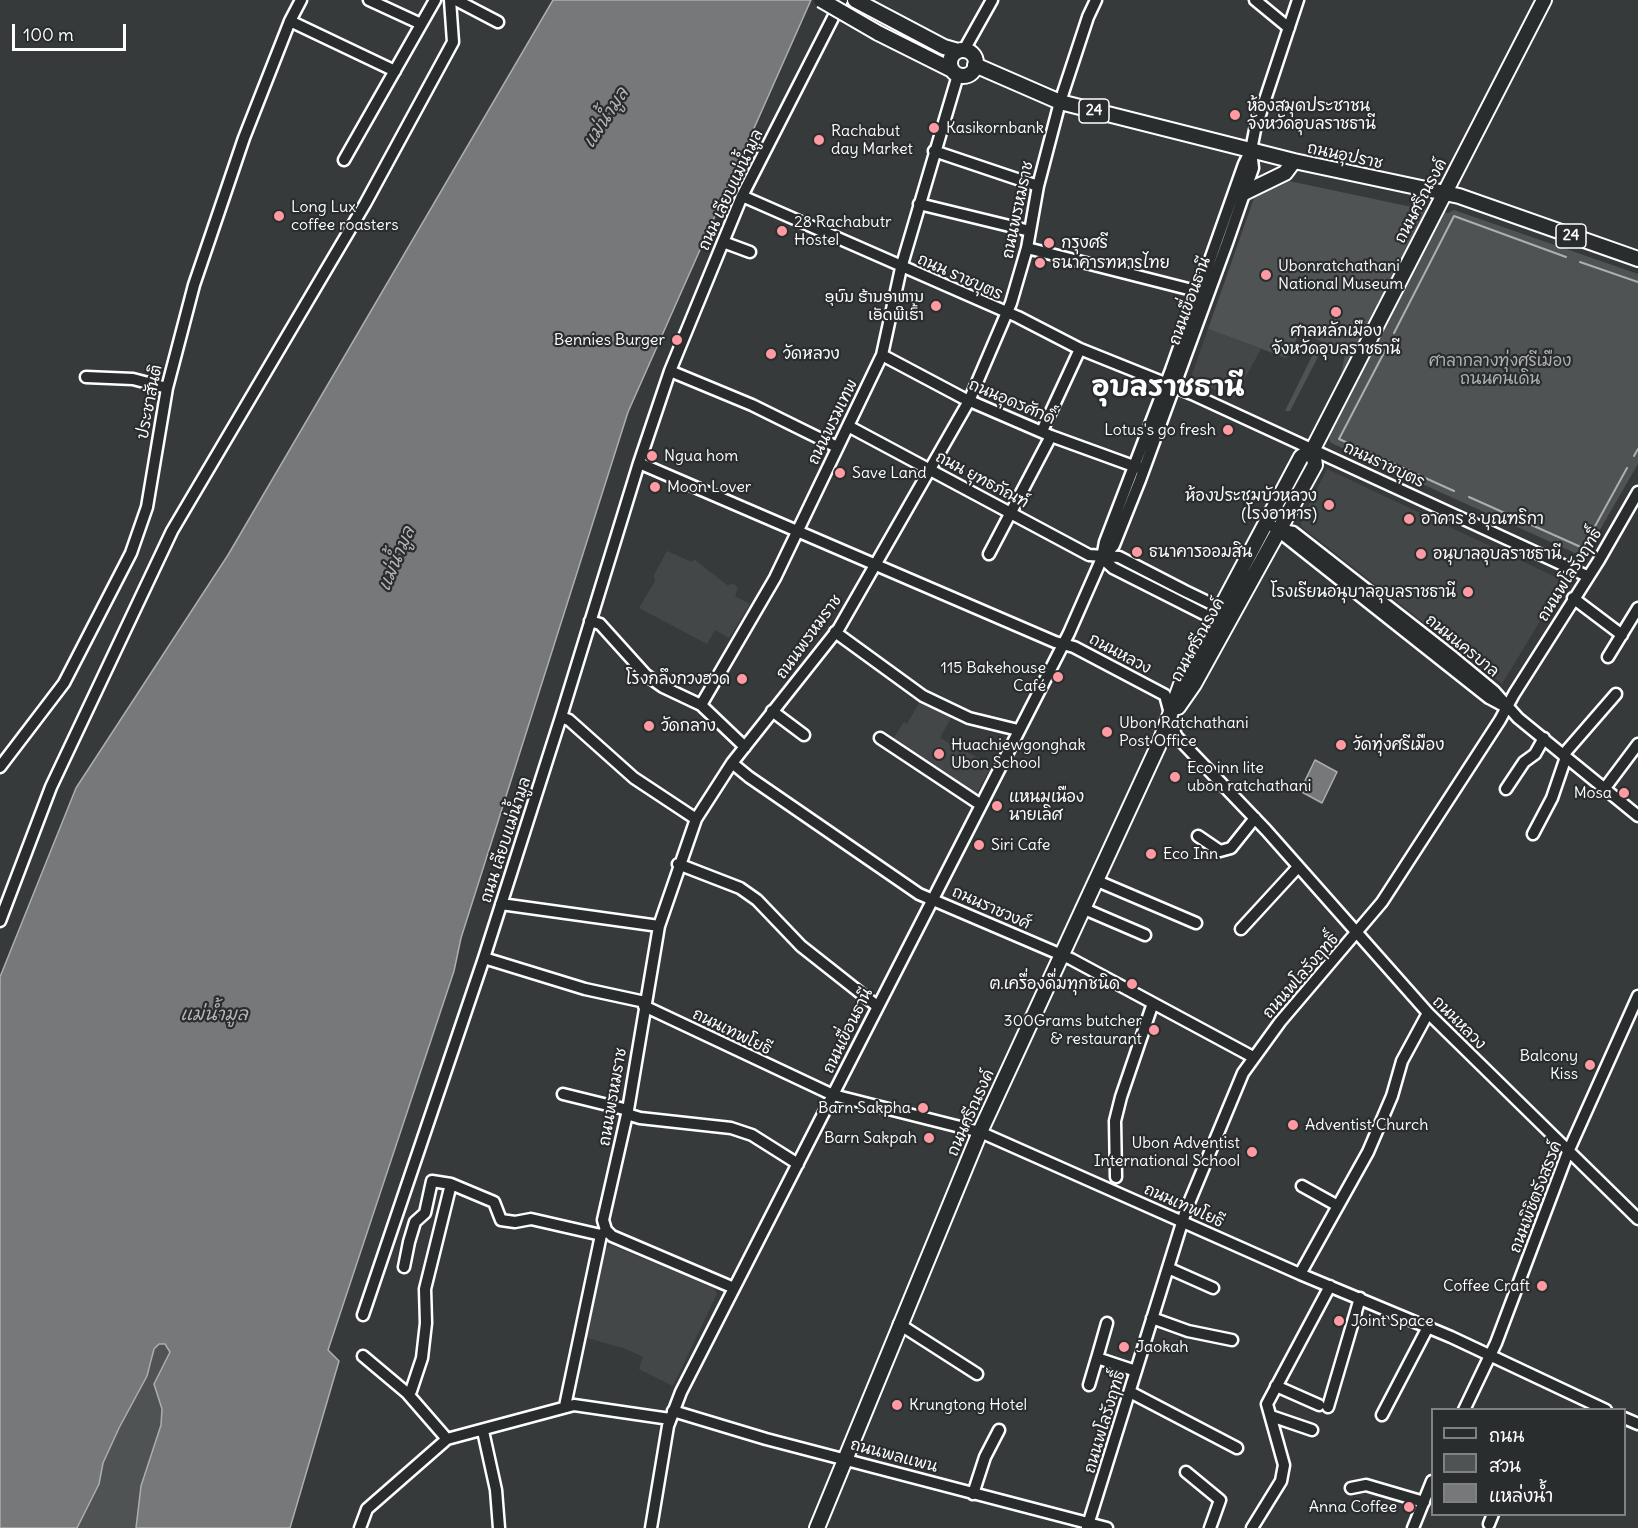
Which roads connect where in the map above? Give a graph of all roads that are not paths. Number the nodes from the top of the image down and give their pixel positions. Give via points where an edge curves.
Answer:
1 (301, 0) edge
2 (369, 0) edge
3 (435, 0) edge
4 (450, 0) edge
5 (456, 0) edge
6 (821, 0) edge
7 (842, 0) edge
8 (855, 0) edge
9 (992, 0) edge
10 (1096, 0) edge
11 (1255, 0) edge
12 (1298, 0) edge
13 (1544, 0) edge
14 (290, 21) junction
15 (498, 22) dead end
16 (421, 24) junction
17 (1289, 28) junction
18 (961, 50) junction
19 (975, 65) junction
20 (395, 71) junction
21 (955, 72) junction
22 (1059, 102) junction
23 (1251, 150) junction
24 (934, 151) junction
25 (344, 160) dead end
26 (1294, 161) junction
27 (1038, 186) junction
28 (1244, 193) junction
29 (1444, 193) junction
30 (742, 196) junction
31 (919, 204) junction
32 (1030, 231) junction
33 (723, 242) junction
34 (1027, 248) junction
35 (750, 252) dead end
36 (1638, 259) edge
37 (901, 268) junction
38 (1204, 293) junction
39 (1006, 314) junction
40 (1080, 349) junction
41 (882, 355) junction
42 (670, 371) junction
43 (86, 377) dead end
44 (1171, 386) junction
45 (167, 388) junction
46 (969, 401) junction
47 (848, 426) junction
48 (1047, 433) junction
49 (837, 447) junction
50 (1313, 449) junction
51 (639, 463) junction
52 (929, 468) junction
53 (1140, 468) junction
54 (1638, 492) edge
55 (1009, 511) junction
56 (1633, 511) edge
57 (1273, 526) junction
58 (798, 530) junction
59 (989, 554) dead end
60 (1102, 558) junction
61 (874, 564) junction
62 (1587, 576) junction
63 (1573, 598) junction
64 (1638, 608) edge
65 (1222, 618) junction
66 (590, 621) junction
67 (835, 632) junction
68 (1622, 635) junction
69 (1063, 644) junction
70 (1608, 657) dead end
71 (1616, 694) dead end
72 (701, 705) junction
73 (1507, 707) junction
74 (772, 711) junction
75 (561, 717) junction
76 (1171, 718) junction
77 (1018, 730) junction
78 (804, 735) dead end
79 (880, 738) dead end
80 (1544, 738) junction
81 (1638, 744) edge
82 (745, 747) junction
83 (1565, 756) junction
84 (732, 763) junction
85 (0, 767) edge
86 (1605, 788) junction
87 (1506, 789) dead end
88 (981, 805) junction
89 (1638, 816) edge
90 (1255, 818) junction
91 (696, 819) junction
92 (1533, 834) dead end
93 (1198, 836) dead end
94 (678, 864) junction
95 (1298, 867) junction
96 (1095, 880) junction
97 (932, 899) junction
98 (501, 904) junction
99 (1082, 908) junction
100 (0, 921) edge
101 (1196, 923) dead end
102 (659, 926) junction
103 (1241, 929) dead end
104 (1358, 933) junction
105 (1145, 935) dead end
106 (1061, 955) junction
107 (484, 958) junction
108 (1638, 996) edge
109 (645, 1004) junction
110 (1153, 1004) junction
111 (877, 1006) junction
112 (1635, 1008) edge
113 (1428, 1013) junction
114 (1253, 1057) junction
115 (563, 1094) dead end
116 (833, 1095) junction
117 (628, 1112) junction
118 (980, 1132) junction
119 (1568, 1152) junction
120 (798, 1164) junction
121 (1116, 1177) dead end
122 (451, 1184) junction
123 (1302, 1186) dead end
124 (1338, 1206) junction
125 (1636, 1212) edge
126 (1182, 1221) junction
127 (603, 1233) junction
128 (404, 1267) dead end
129 (1167, 1268) junction
130 (1300, 1274) junction
131 (1330, 1286) junction
132 (734, 1288) junction
133 (1213, 1288) dead end
134 (1360, 1298) junction
135 (363, 1315) dead end
136 (1152, 1318) junction
137 (1107, 1323) dead end
138 (899, 1324) junction
139 (1428, 1327) junction
140 (1232, 1341) dead end
141 (1490, 1355) junction
142 (363, 1356) dead end
143 (1097, 1358) junction
144 (1136, 1371) junction
145 (977, 1374) dead end
146 (1089, 1385) dead end
147 (1276, 1386) junction
148 (1130, 1392) junction
149 (407, 1393) junction
150 (564, 1406) junction
151 (1465, 1408) edge
152 (1602, 1408) edge
153 (672, 1415) junction
154 (1382, 1415) dead end
155 (1271, 1416) junction
156 (999, 1430) dead end
157 (1312, 1430) dead end
158 (483, 1431) junction
159 (447, 1439) junction
160 (1237, 1448) dead end
161 (845, 1458) junction
162 (1186, 1472) dead end
163 (1431, 1484) edge
164 (1351, 1488) dead end
165 (973, 1494) junction
166 (1424, 1502) junction
167 (1088, 1526) edge
168 (360, 1528) edge
169 (499, 1528) edge
170 (651, 1528) edge
171 (817, 1528) edge
172 (1107, 1528) edge
173 (1210, 1528) edge
174 (1252, 1528) edge
175 (1413, 1528) edge

1 - 14 street, ประชาสันติ
2 - 16 street
3 - 16 street
4 - 100 street via 453,42 365,204 172,531 55,778
5 - 15 street
6 - 21 main road, bridge
7 - 30 street, ถนน เลียบแม่น้ำมูล
8 - 18 main road via 885,18
9 - 18 street
10 - 22 street, ถนนพรหมราช
11 - 17 street
12 - 17 street, ถนนเขื่อนธานี
13 - 29 main road, ถนนศรีณรงค์
14 - 20 street
14 - 45 street, ประชาสันติ via 210,236
16 - 20 street
17 - 23 street, ถนนเขื่อนธานี
18 - 19 main road, 24 via 973,55
18 - 21 main road via 950,61
19 - 21 main road via 969,74
19 - 22 main road, ถนนอุปราช / 24
20 - 25 street
21 - 24 street, ถนนพรมเทพ
22 - 23 main road, ถนนอุปราช / 24
22 - 27 street, ถนนพรหมราช
23 - 26 main road, ถนนอุปราช / 24
23 - 28 street, ถนนเขื่อนธานี via 1253,168
23 - 38 street, ถนนเขื่อนธานี
24 - 27 street
24 - 31 street, ถนนพรมเทพ
26 - 28 main road via 1285,173
26 - 29 main road, ถนนอุปราช / 24
27 - 32 street, ถนนพรหมราช
28 - 38 street, ถนนเขื่อนธานี
29 - 36 main road, ถนนอุปราช / 24
29 - 50 main road, ถนนศรีณรงค์
30 - 33 street, ถนน เลียบแม่น้ำมูล
30 - 37 street, ถนน ราชบุตร
31 - 32 street
31 - 37 street, ถนนพรมเทพ
32 - 34 street, ถนนพรหมราช
33 - 35 street
33 - 42 street, ถนน เลียบแม่น้ำมูล
34 - 38 street
34 - 39 street, ถนนพรหมราช
37 - 39 street, ถนน ราชบุตร
37 - 41 street, ถนนพรมเทพ
38 - 44 street, ถนนเขื่อนธานี
39 - 40 street, ถนน ราชบุตร
39 - 46 street, ถนนพรหมราช
40 - 44 street, ถนน ราชบุตร
40 - 48 street
41 - 46 street, ถนนอุดรศักดิ์
41 - 47 street, ถนนพรมเทพ
42 - 49 street via 752,405
42 - 51 street, ถนน เลียบแม่น้ำมูล
43 - 45 street via 133,379
44 - 50 street, ถนนราชบุตร
44 - 53 street, ถนนเขื่อนธานี
45 - 85 street, ประชาสันติ via 147,507 131,553 64,683
46 - 48 street, ถนนอุดรศักดิ์
46 - 52 street, ถนนพรหมราช
47 - 49 street, ถนนพรมเทพ
47 - 52 street, ถนน ยุทธภัณฑ์
48 - 53 street, ถนนอุดรศักดิ์
48 - 55 street
49 - 58 street, ถนนพรมเทพ
50 - 57 main road, ถนนศรีณรงค์ via 1302,457
50 - 62 street, ถนนราชบุตร
51 - 58 street, ถนนหลวง
51 - 66 street, ถนน เลียบแม่น้ำมูล
52 - 55 street, ถนน ยุทธภัณฑ์
52 - 61 street, ถนนพรหมราช
53 - 60 street, ถนนเขื่อนธานี via 1114,545
54 - 56 street, ถนนพโลรังฤทธิ์
55 - 59 street
55 - 60 street, ถนน ยุทธภัณฑ์ via 1089,555
56 - 62 street, ถนนพโลรังฤทธิ์
57 - 65 main road, ถนนศรีณรงค์
57 - 73 street, ถนนนครบาล via 1293,532 1489,698
58 - 61 street, ถนนหลวง
58 - 72 street, ถนนพรมเทพ via 775,578
60 - 65 street, ถนน ยุทธภัณฑ์ via 1116,570 1208,616
60 - 69 street, ถนนเขื่อนธานี
61 - 67 street, ถนนพรหมราช
61 - 69 street, ถนนหลวง
62 - 63 street, ถนนพโลรังฤทธิ์
63 - 68 street
63 - 73 street, ถนนพโลรังฤทธิ์
64 - 68 street
65 - 76 main road, ถนนศรีณรงค์ via 1194,684
66 - 72 street via 600,624 646,675
66 - 75 street, ถนน เลียบแม่น้ำมูล
67 - 74 street, ถนนพรหมราช
67 - 77 street via 923,696 969,718
68 - 70 street
69 - 76 street, ถนนหลวง via 1165,695
69 - 77 street, ถนนเขื่อนธานี
71 - 83 street
72 - 82 street
73 - 80 street, ถนนนครบาล
73 - 104 street, ถนนพโลรังฤทธิ์
74 - 78 street
74 - 82 street, ถนนพรหมราช
75 - 91 street via 634,778
75 - 98 street, ถนน เลียบแม่น้ำมูล
76 - 90 street, ถนนหลวง via 1176,736
76 - 96 main road, ถนนศรีณรงค์
77 - 88 street, ถนนเขื่อนธานี
79 - 88 street
80 - 83 street, ถนนนครบาล
80 - 87 street
81 - 86 street
82 - 84 street, ถนนพรหมราช
83 - 86 street, ถนนนครบาล
83 - 92 street via 1552,798
84 - 91 street, ถนนพรหมราช
84 - 97 street, ถนนราชวงศ์ via 919,894
86 - 89 street, ถนนนครบาล
88 - 97 street, ถนนเขื่อนธานี
90 - 93 street via 1231,848 1220,851
90 - 95 street, ถนนหลวง
91 - 94 street, ถนนพรหมราช
94 - 102 street, ถนนพรหมราช
94 - 111 street via 740,888 757,900 801,946
95 - 103 street
95 - 104 street, ถนนหลวง
96 - 99 main road, ถนนศรีณรงค์
96 - 101 street
97 - 106 street, ถนนราชวงศ์
97 - 111 street, ถนนเขื่อนธานี
98 - 102 street
98 - 107 street, ถนน เลียบแม่น้ำมูล
99 - 105 street
99 - 106 main road, ถนนศรีณรงค์
102 - 109 street, ถนนพรหมราช
104 - 113 street, ถนนหลวง
104 - 114 street, ถนนพโลรังฤทธิ์
106 - 110 street, ถนนราชวงศ์
106 - 118 main road, ถนนศรีณรงค์
107 - 109 street, ถนนเทพโยธี
107 - 135 street, ถนน เลียบแม่น้ำมูล
108 - 112 street, ถนนพิชิตรังสรรค์
109 - 116 street, ถนนเทพโยธี
109 - 117 street, ถนนพรหมราช
110 - 114 street, ถนนราชวงศ์
110 - 121 street via 1115,1121
111 - 116 street, ถนนเขื่อนธานี
112 - 119 street, ถนนพิชิตรังสรรค์
113 - 119 street, ถนนหลวง
113 - 124 street via 1402,1061 1368,1152
114 - 126 street, ถนนพโลรังฤทธิ์ via 1214,1138
115 - 117 street
116 - 118 street, ถนนเทพโยธี
116 - 120 street, ถนนเขื่อนธานี
117 - 120 street via 640,1118 731,1128 752,1135
117 - 127 street, ถนนพรหมราช
118 - 126 street, ถนนเทพโยธี
118 - 138 main road, ถนนศรีณรงค์
119 - 125 street, ถนนหลวง
119 - 141 street, ถนนพิชิตรังสรรค์
120 - 132 street, ถนนเขื่อนธานี
122 - 127 street via 494,1202 501,1220 531,1219
122 - 128 street via 432,1181 425,1213 415,1222
122 - 149 street via 425,1289 422,1358
123 - 124 street
124 - 130 street
126 - 129 street, ถนนพโลรังฤทธิ์
126 - 130 street, ถนนเทพโยธี
127 - 132 street
127 - 150 street, ถนนพรหมราช
129 - 133 street
129 - 136 street, ถนนพโลรังฤทธิ์
130 - 131 street, ถนนเทพโยธี
131 - 134 street, ถนนเทพโยธี
131 - 147 street
132 - 153 street, ถนนเขื่อนธานี
134 - 139 street, ถนนเทพโยธี
134 - 147 street via 1343,1348 1338,1379 1324,1406
136 - 140 street
136 - 144 street, ถนนพโลรังฤทธิ์
137 - 143 street
138 - 145 street
138 - 161 main road, ถนนศรีณรงค์
139 - 141 street, ถนนเทพโยธี
139 - 154 street
141 - 151 street, ถนนพิชิตรังสรรค์
141 - 152 street, ถนนเทพโยธี
142 - 149 street
143 - 144 street
143 - 146 street
144 - 148 street, ถนนพโลรังฤทธิ์
147 - 155 street via 1268,1404
148 - 160 street
148 - 167 street, ถนนพโลรังฤทธิ์
149 - 159 street
150 - 153 street, ถนนพลแพน
150 - 158 street
153 - 161 street, ถนนพลแพน
153 - 170 street, ถนนเขื่อนธานี
155 - 157 street
155 - 174 street via 1284,1465 1281,1481
156 - 165 street
158 - 159 street
158 - 169 street via 496,1490
159 - 168 street via 367,1509
161 - 165 street, ถนนพลแพน
161 - 171 main road, ถนนศรีณรงค์
162 - 173 street via 1220,1500
163 - 166 street
164 - 166 street via 1366,1485
165 - 167 street, ถนนพลแพน
166 - 175 street
167 - 172 street, ถนนพลแพน

